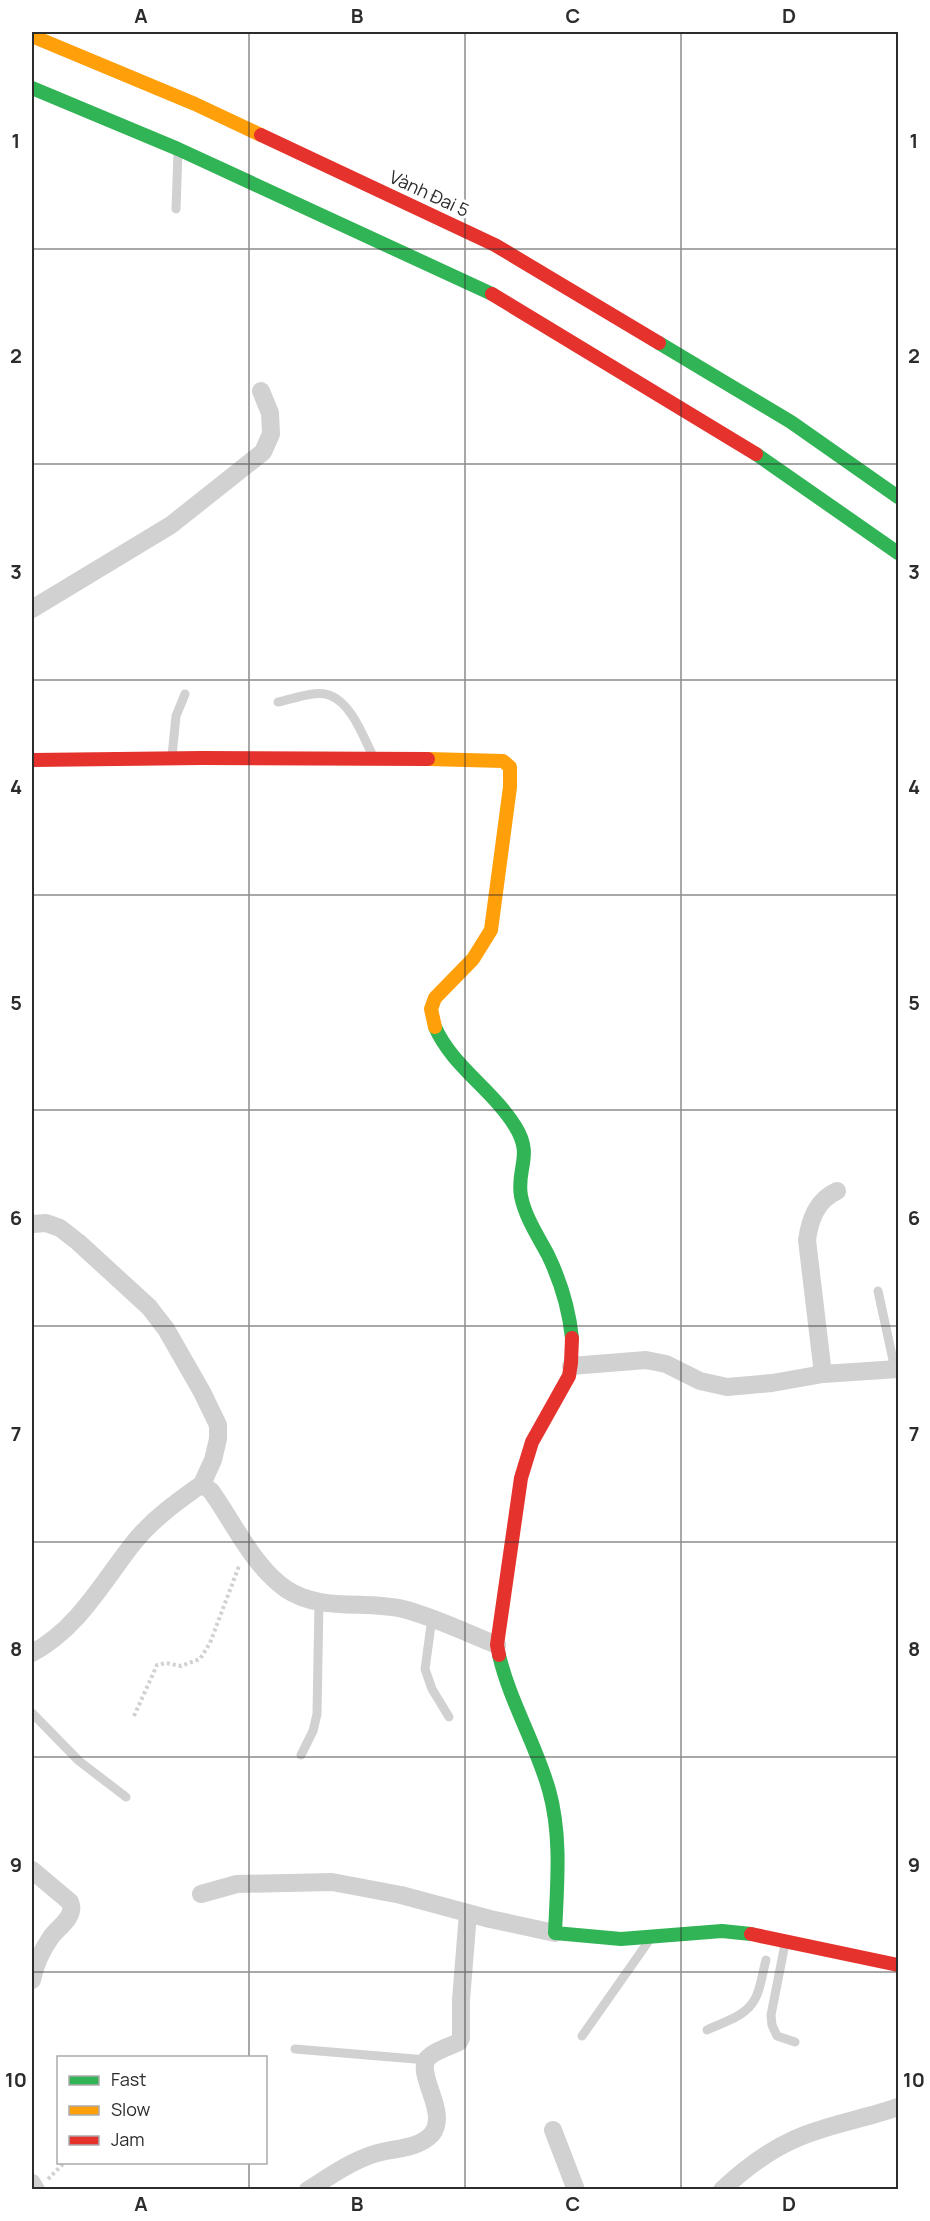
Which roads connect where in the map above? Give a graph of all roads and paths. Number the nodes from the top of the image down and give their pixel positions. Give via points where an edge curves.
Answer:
1 (32, 36) edge
2 (32, 88) edge
3 (178, 149) junction
4 (176, 209) dead end
5 (261, 391) dead end
6 (898, 497) edge
7 (898, 553) edge
8 (32, 609) edge
9 (185, 694) dead end
10 (278, 702) dead end
11 (172, 756) junction
12 (374, 758) junction
13 (32, 760) edge
14 (837, 1191) dead end
15 (32, 1224) edge
16 (878, 1291) dead end
17 (571, 1366) junction
18 (897, 1369) edge
19 (823, 1374) junction
20 (202, 1484) junction
21 (248, 1546) junction
22 (319, 1601) junction
23 (432, 1618) junction
24 (497, 1645) junction
25 (32, 1653) edge
26 (32, 1713) edge
27 (134, 1716) dead end
28 (449, 1717) dead end
29 (301, 1755) dead end
30 (126, 1797) dead end
31 (32, 1870) edge
32 (201, 1894) dead end
33 (468, 1913) junction
34 (555, 1933) junction
35 (652, 1937) junction
36 (786, 1941) junction
37 (766, 1960) dead end
38 (898, 1965) edge
39 (32, 1980) edge
40 (707, 2030) dead end
41 (582, 2036) dead end
42 (795, 2042) dead end
43 (295, 2049) dead end
44 (427, 2060) junction
45 (898, 2107) edge
46 (554, 2130) dead end
47 (32, 2183) edge
48 (36, 2190) edge
49 (308, 2190) edge
50 (576, 2190) edge
51 (722, 2190) edge

1 - 6 street, Vành Đai 5 via 195,104 495,245 791,422
2 - 3 street
3 - 4 lane
3 - 7 street via 490,293 768,460
5 - 8 street via 270,413 271,434 263,452 171,525
9 - 11 lane via 176,716
10 - 12 lane via 314,695 329,695 338,700 350,713
11 - 12 street
11 - 13 street
12 - 17 street via 503,761 510,767 491,930 460,974 441,989 430,1011 433,1026 443,1042 504,1110 525,1144 522,1199 554,1269 566,1308
14 - 19 street via 819,1205 809,1224 807,1240
15 - 20 street via 60,1228 78,1242 149,1307 166,1329 218,1425 213,1460
16 - 18 lane
17 - 19 street via 646,1360 727,1387
17 - 24 street via 532,1442 522,1478
18 - 19 street
20 - 21 street via 211,1491
20 - 25 street via 164,1512 136,1540 96,1596 70,1624
21 - 22 street via 285,1588
21 - 27 path via 200,1659 181,1666 157,1665
22 - 23 street via 401,1608
22 - 29 lane via 317,1714
23 - 24 street
23 - 28 lane via 425,1669
24 - 34 street via 513,1701 544,1773 556,1823
26 - 30 lane via 79,1761
31 - 39 street via 72,1906 67,1919 51,1936
32 - 33 street via 237,1884 332,1882
33 - 34 street
33 - 44 street via 461,2038
34 - 35 street via 602,1938
35 - 36 street via 722,1931
35 - 41 lane
36 - 38 street
36 - 42 lane via 771,2015 777,2036
37 - 40 lane via 750,2006
43 - 44 lane
44 - 49 street via 437,2124 432,2133 402,2150 368,2156
45 - 51 street via 796,2139 764,2156
46 - 50 street
47 - 48 street

